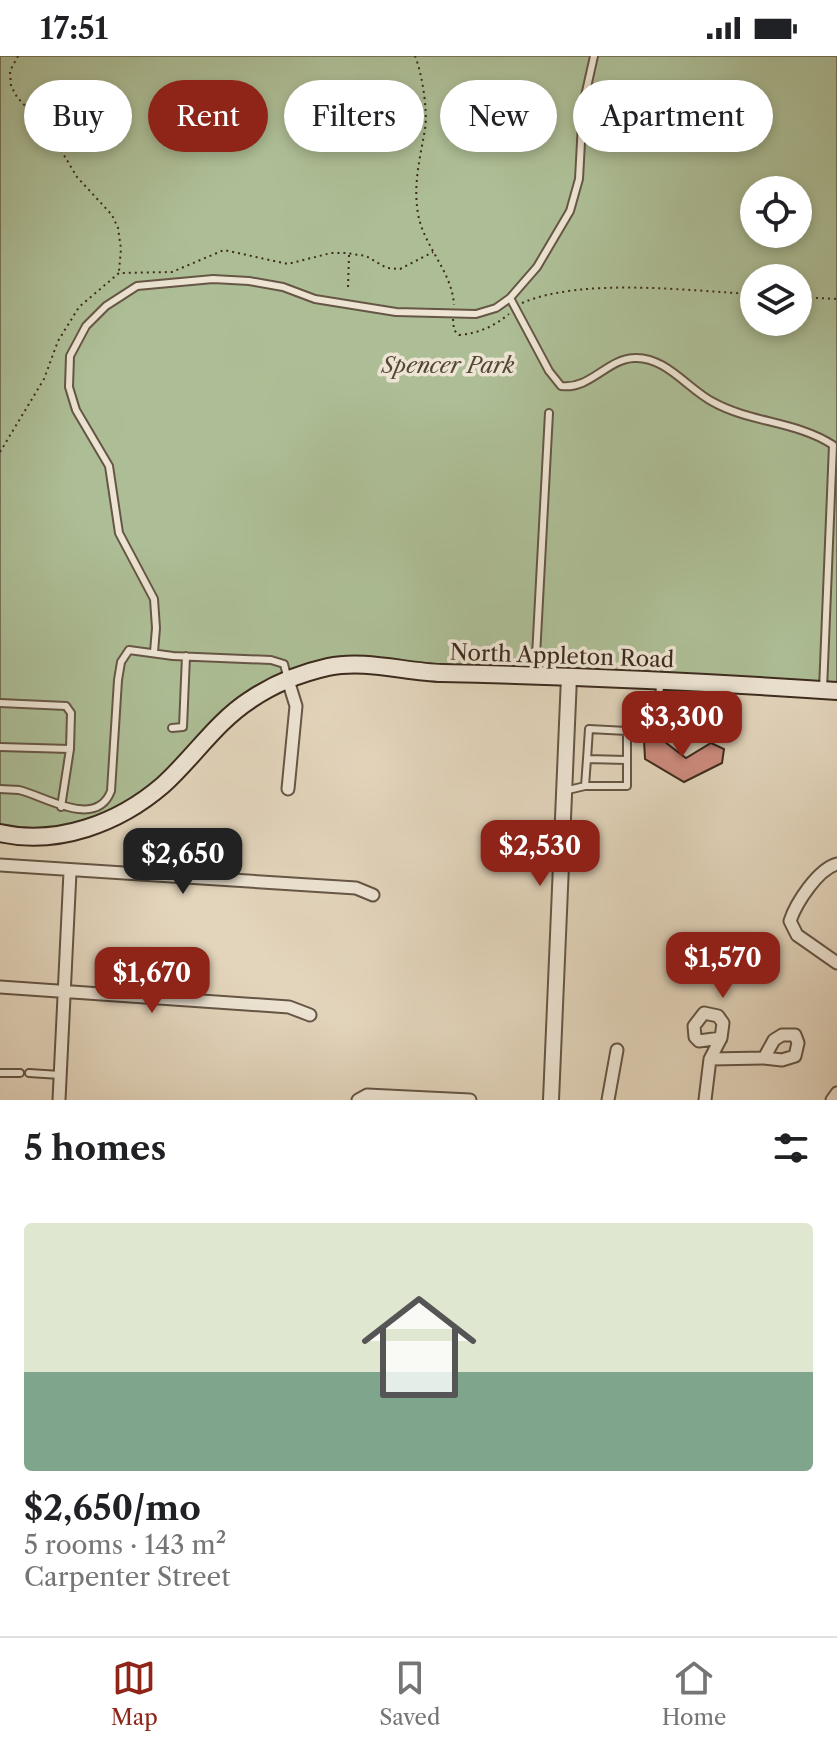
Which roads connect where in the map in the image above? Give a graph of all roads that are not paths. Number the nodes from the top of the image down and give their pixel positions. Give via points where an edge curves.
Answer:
1 (594, 56) edge
2 (510, 298) junction
3 (549, 413) dead end
4 (154, 652) junction
5 (186, 656) junction
6 (535, 675) junction
7 (569, 677) junction
8 (288, 680) junction
9 (660, 681) junction
10 (830, 690) edge
11 (0, 703) edge
12 (659, 706) junction
13 (639, 718) junction
14 (172, 728) dead end
15 (627, 731) junction
16 (0, 747) edge
17 (70, 749) junction
18 (587, 759) junction
19 (626, 760) junction
20 (585, 786) junction
21 (0, 789) edge
22 (288, 789) dead end
23 (564, 791) junction
24 (61, 807) junction
25 (0, 833) edge
26 (837, 864) edge
27 (0, 865) edge
28 (70, 872) junction
29 (373, 895) dead end
30 (837, 963) edge
31 (0, 987) edge
32 (63, 990) junction
33 (310, 1015) dead end
34 (721, 1038) dead end
35 (617, 1050) dead end
36 (764, 1058) dead end
37 (710, 1059) junction
38 (0, 1073) edge
39 (20, 1073) dead end
40 (29, 1073) dead end
41 (60, 1075) junction
42 (837, 1093) edge
43 (59, 1100) edge
44 (358, 1100) edge
45 (470, 1100) edge
46 (551, 1100) edge
47 (608, 1100) edge
48 (705, 1100) edge
49 (832, 1100) edge

1 - 2 lane via 570,211 537,267
2 - 4 lane via 486,312 396,312 315,299 283,287 213,279 137,286 106,306 86,326 70,356 69,387 76,410 109,466 119,533 154,599
2 - 10 lane via 561,386 585,382 622,360 644,358 736,414 796,426 833,445
3 - 6 lane
4 - 5 lane
4 - 24 lane via 129,650 121,662 107,800 98,808
5 - 8 lane via 271,660 284,664
5 - 14 lane via 183,727
6 - 7 main road, North Appleton Road
6 - 8 main road, North Appleton Road via 361,664 329,666
7 - 9 main road, North Appleton Road
7 - 23 street
8 - 22 street via 296,706
8 - 25 main road, North Appleton Road via 249,700 162,785 121,814 83,830 46,837
9 - 10 main road, North Appleton Road
9 - 12 lane
11 - 17 lane via 66,706 71,713
12 - 13 lane via 640,704
12 - 13 lane via 654,728 645,730
13 - 15 lane
15 - 18 lane via 589,729
15 - 19 lane
16 - 17 lane
17 - 24 lane
18 - 19 lane
18 - 20 lane
19 - 20 lane via 627,786
20 - 23 lane
21 - 24 lane via 20,790
23 - 46 street
26 - 30 street via 825,868 790,921 797,935
27 - 28 street
28 - 29 street via 356,888
28 - 32 street
31 - 32 street
32 - 33 street via 289,1007
32 - 41 street
34 - 37 street
35 - 47 street
36 - 37 street
37 - 48 street
38 - 39 lane
40 - 41 lane
41 - 43 street
42 - 49 street
44 - 45 street via 367,1095

